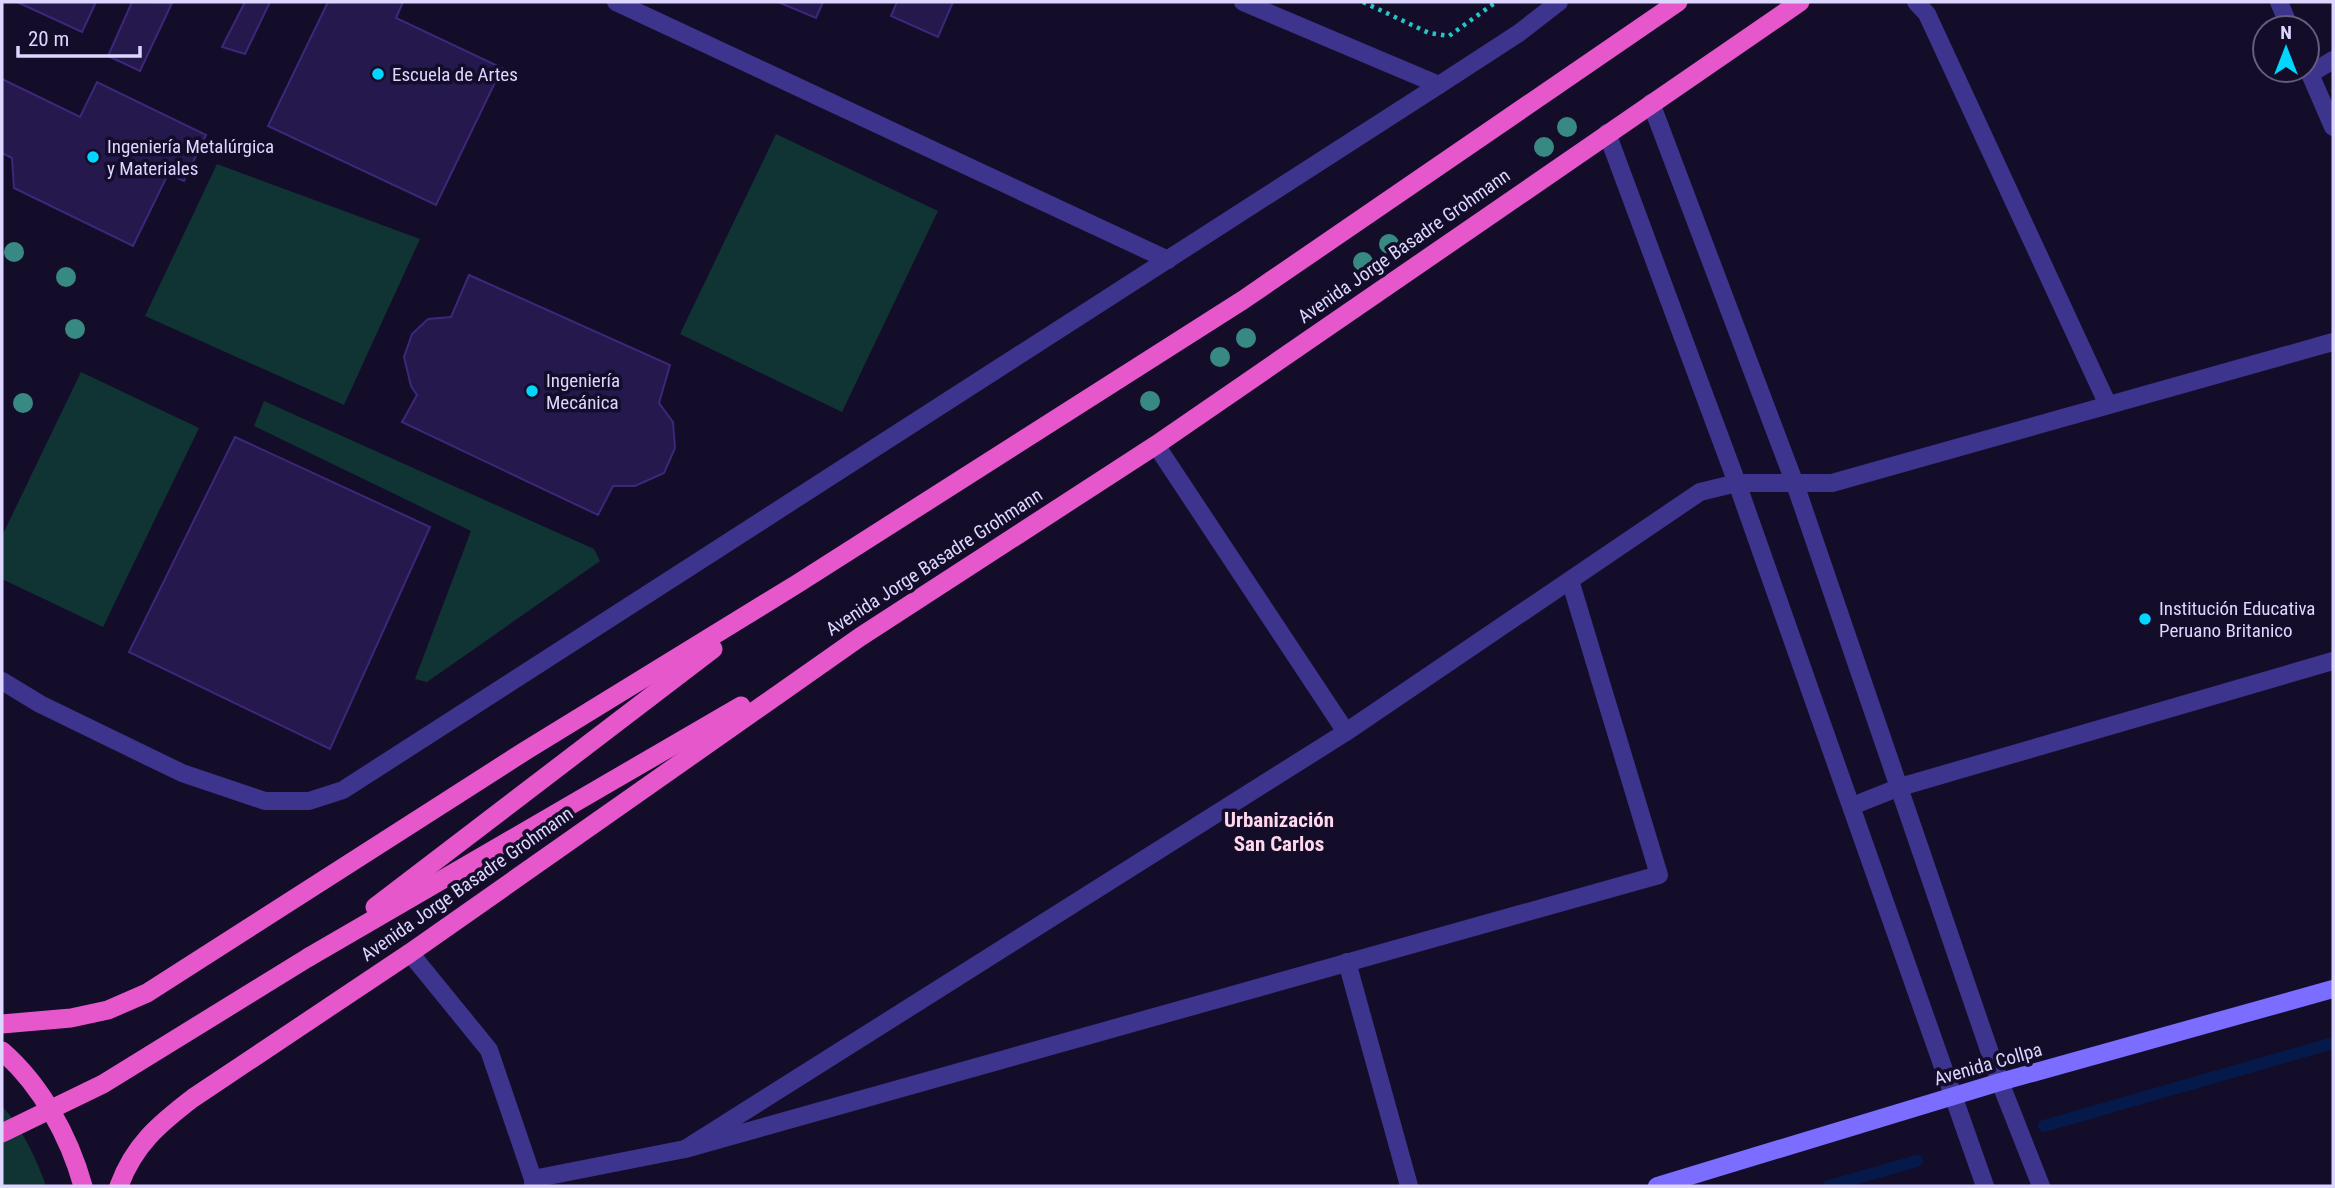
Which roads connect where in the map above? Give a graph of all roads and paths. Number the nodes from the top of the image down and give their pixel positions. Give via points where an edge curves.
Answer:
1 (616, 2) edge
2 (1243, 2) edge
3 (1363, 2) edge
4 (1496, 2) edge
5 (1559, 2) edge
6 (1678, 2) edge
7 (1800, 2) edge
8 (1916, 2) edge
9 (2315, 84) edge
10 (1439, 85) junction
11 (1650, 103) junction
12 (2333, 127) edge
13 (1607, 134) junction
14 (1168, 260) junction
15 (2333, 342) edge
16 (2108, 405) junction
17 (1156, 445) junction
18 (1737, 483) junction
19 (1794, 484) junction
20 (1570, 580) junction
21 (797, 584) junction
22 (860, 637) junction
23 (2333, 661) edge
24 (2, 681) edge
25 (1346, 732) junction
26 (1900, 787) junction
27 (1852, 806) junction
28 (410, 953) junction
29 (309, 957) junction
30 (1347, 962) junction
31 (2333, 989) edge
32 (2, 1024) edge
33 (2, 1051) edge
34 (2000, 1082) junction
35 (1955, 1095) junction
36 (2, 1133) edge
37 (685, 1149) junction
38 (533, 1182) edge
39 (83, 1186) edge
40 (119, 1186) edge
41 (1409, 1186) edge
42 (1657, 1186) edge
43 (1985, 1186) edge
44 (2041, 1186) edge

1 - 14 street
2 - 10 street
3 - 4 path via 1429,33 1449,36
5 - 10 street
6 - 21 highway via 1243,300
7 - 11 highway, Avenida Jorge Basadre Grohmann
8 - 16 street via 1927,14
9 - 12 street
10 - 14 street
11 - 13 highway, Avenida Jorge Basadre Grohmann
11 - 19 street
13 - 17 highway, Avenida Jorge Basadre Grohmann
13 - 18 street
14 - 24 street via 343,790 309,801 265,802 182,773 40,705
15 - 16 street
16 - 19 street via 1832,483
17 - 22 highway, Avenida Jorge Basadre Grohmann
17 - 25 street
18 - 19 street
18 - 20 street via 1700,492
18 - 27 street
19 - 26 street
20 - 25 street
20 - 30 street via 1659,875
21 - 29 highway
21 - 32 highway via 525,751 147,993 108,1010 71,1018
22 - 28 highway, Avenida Jorge Basadre Grohmann
22 - 29 highway
23 - 26 street
25 - 37 street
26 - 27 street
26 - 34 street
27 - 35 street
28 - 38 street via 489,1050
28 - 40 highway, Avenida Jorge Basadre Grohmann via 161,1122 134,1152
29 - 36 highway, bridge via 103,1084
30 - 37 street
30 - 41 street
31 - 34 main road, Avenida Collpa
33 - 39 highway via 49,1108
34 - 35 main road, Avenida Collpa
34 - 44 street
35 - 42 main road, Avenida Collpa
35 - 43 street
37 - 38 street

